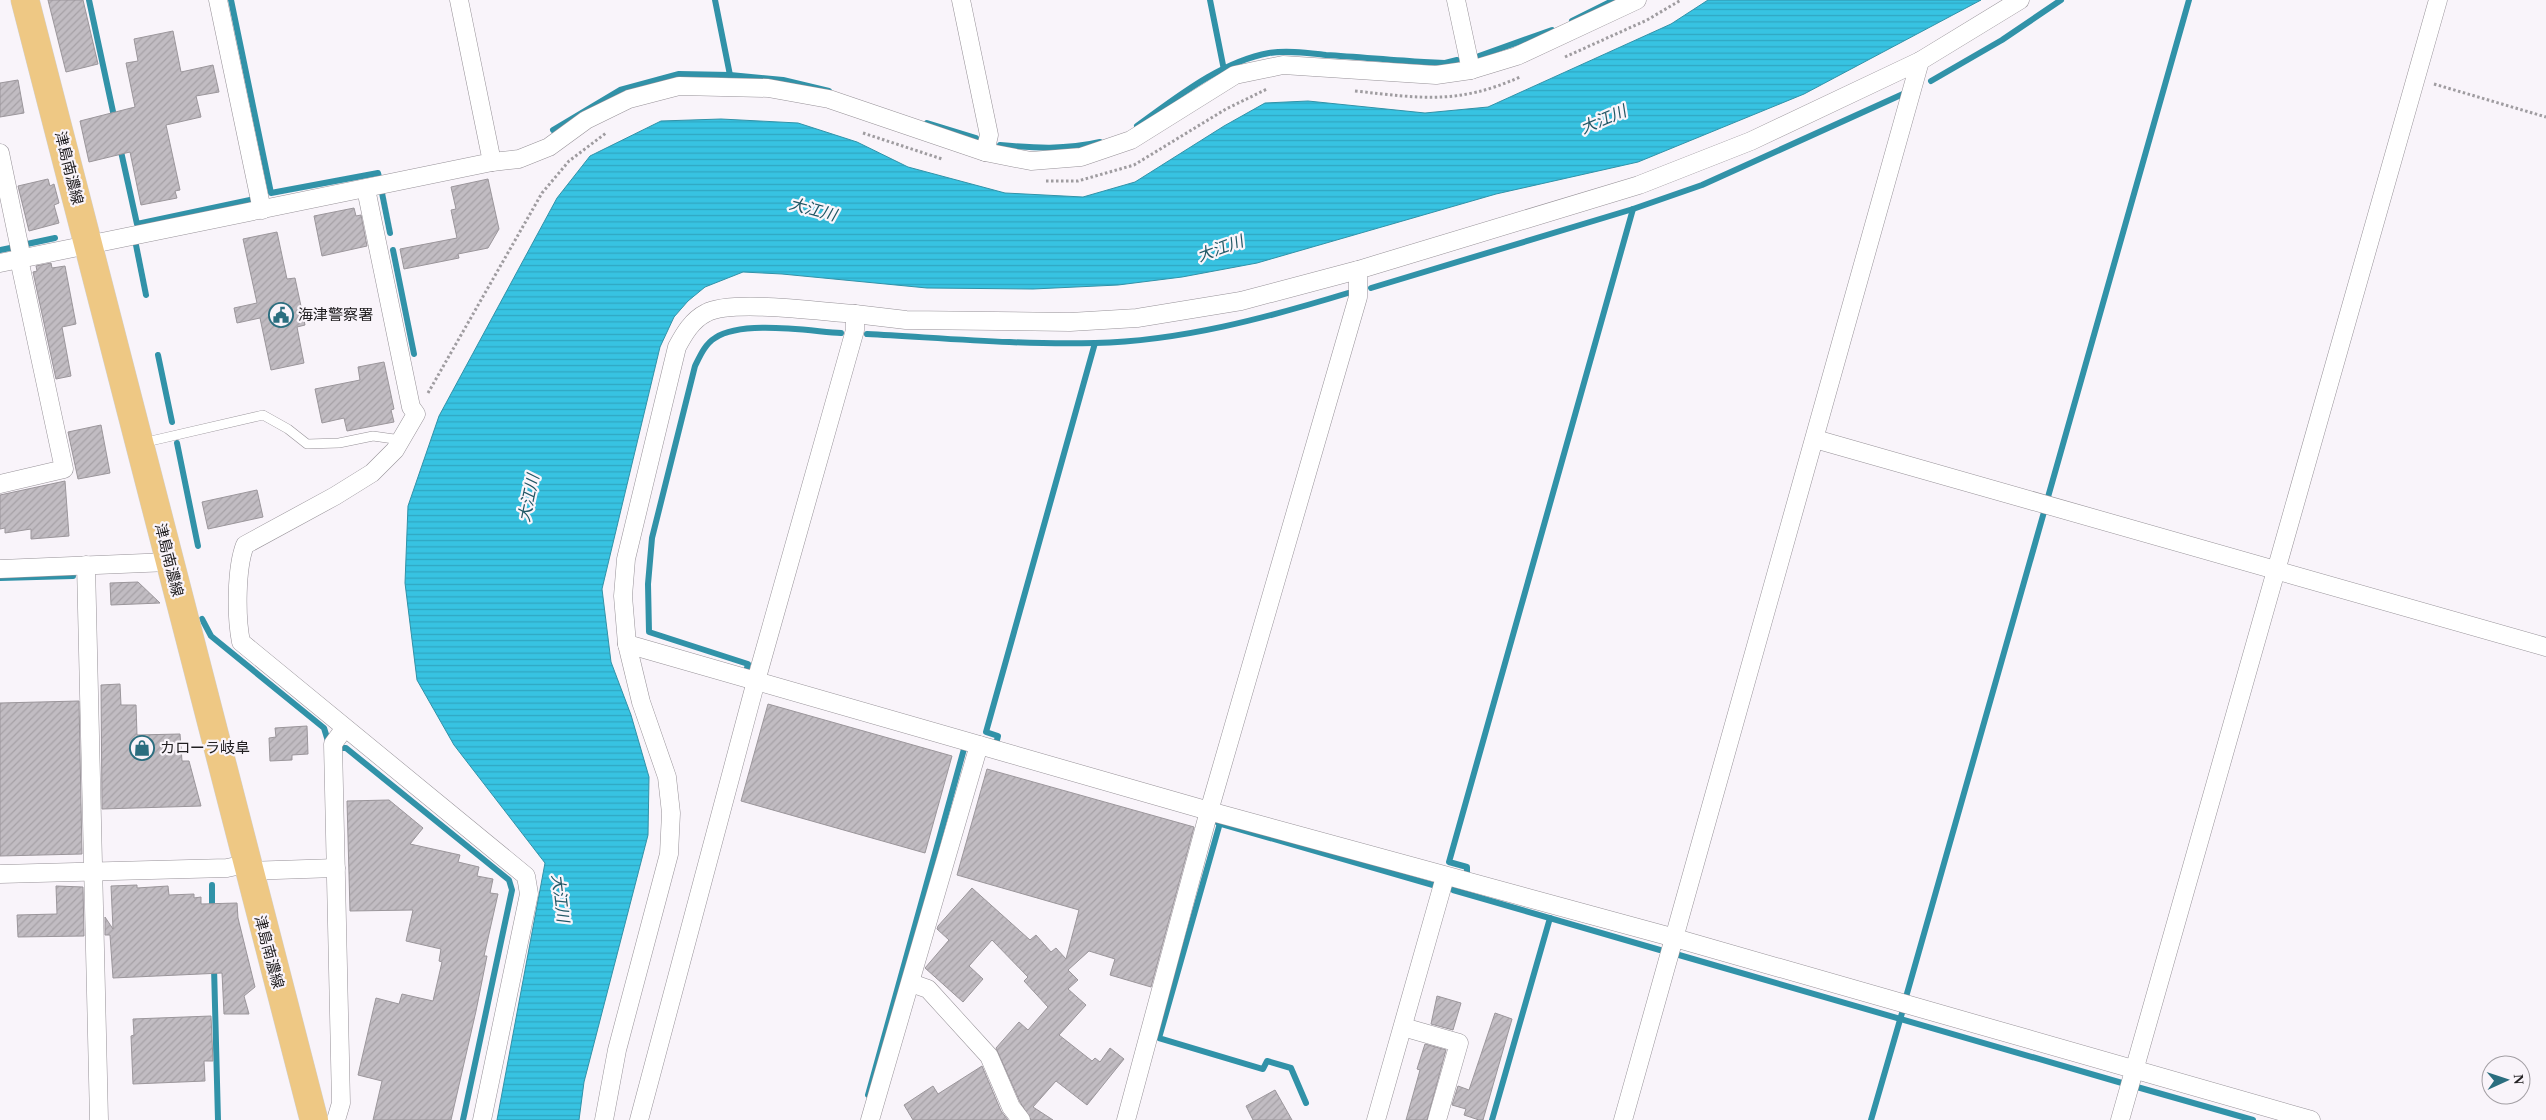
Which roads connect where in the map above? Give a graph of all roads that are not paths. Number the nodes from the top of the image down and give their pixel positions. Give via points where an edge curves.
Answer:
1 (25, 0) edge
2 (218, 0) edge
3 (459, 0) edge
4 (961, 0) edge
5 (1456, 0) edge
6 (1637, 0) edge
7 (2020, 0) edge
8 (2438, 0) edge
9 (1920, 61) junction
10 (1471, 70) junction
11 (985, 152) junction
12 (0, 153) edge
13 (492, 162) junction
14 (366, 189) junction
15 (262, 210) junction
16 (88, 245) junction
17 (21, 259) junction
18 (0, 263) edge
19 (1358, 270) junction
20 (855, 314) junction
21 (1815, 439) junction
22 (401, 440) junction
23 (139, 444) junction
24 (0, 484) edge
25 (169, 562) junction
26 (86, 566) junction
27 (0, 569) edge
28 (2276, 569) junction
29 (627, 644) junction
30 (2546, 647) edge
31 (756, 681) junction
32 (344, 729) junction
33 (979, 745) junction
34 (1209, 811) junction
35 (247, 867) junction
36 (336, 868) junction
37 (94, 872) junction
38 (0, 874) edge
39 (1446, 877) junction
40 (1675, 938) junction
41 (911, 983) junction
42 (1403, 1027) junction
43 (2134, 1070) junction
44 (99, 1120) edge
45 (314, 1120) edge
46 (336, 1120) edge
47 (482, 1120) edge
48 (604, 1120) edge
49 (639, 1120) edge
50 (870, 1120) edge
51 (1021, 1120) edge
52 (1126, 1120) edge
53 (1376, 1120) edge
54 (1437, 1120) edge
55 (1623, 1120) edge
56 (2120, 1120) edge
57 (2311, 1120) edge

1 - 16 main road, 津島南濃線
2 - 15 street
3 - 13 street
4 - 11 street via 989,136
5 - 10 street
6 - 10 street via 1517,56
7 - 9 street
8 - 28 street
9 - 19 street via 1750,141 1639,185
9 - 21 street
10 - 11 street via 1436,75 1283,65 1235,75 1131,140 1081,157 1031,161
11 - 13 street via 829,99 768,88 679,86 629,99 586,120 549,147 519,159
12 - 17 street
13 - 14 street
14 - 15 street
14 - 22 street via 411,407 416,414
15 - 16 street
16 - 17 street
16 - 23 main road, 津島南濃線
17 - 18 street
17 - 24 street via 64,469
19 - 20 street via 1241,301 1138,318 1051,322 906,320
19 - 34 street via 1358,297
20 - 29 street via 742,306 721,308 706,313 685,332 677,347 626,560 623,596
20 - 31 street via 855,330
21 - 28 street
21 - 40 street
22 - 23 lane via 373,436 339,443 307,444 262,415
22 - 32 street via 372,474 246,545 240,557 241,642
23 - 25 main road, 津島南濃線
25 - 26 street
25 - 35 main road, 津島南濃線
26 - 27 street
26 - 37 street
28 - 30 street
28 - 43 street
29 - 31 street
29 - 48 street via 641,702 667,777 669,854 617,1050
31 - 33 street
31 - 49 street
32 - 36 street via 333,744
32 - 47 street via 526,876 529,894
33 - 34 street
33 - 41 street
34 - 39 street
34 - 52 street
35 - 36 street
35 - 37 street
35 - 45 main road, 津島南濃線
36 - 46 street via 341,1103
37 - 38 street
37 - 44 street
39 - 40 street
39 - 42 street
40 - 43 street
40 - 55 street
41 - 50 street
41 - 51 street via 928,989 990,1056 1010,1108
42 - 53 street
42 - 54 street via 1459,1043
43 - 56 street
43 - 57 street

